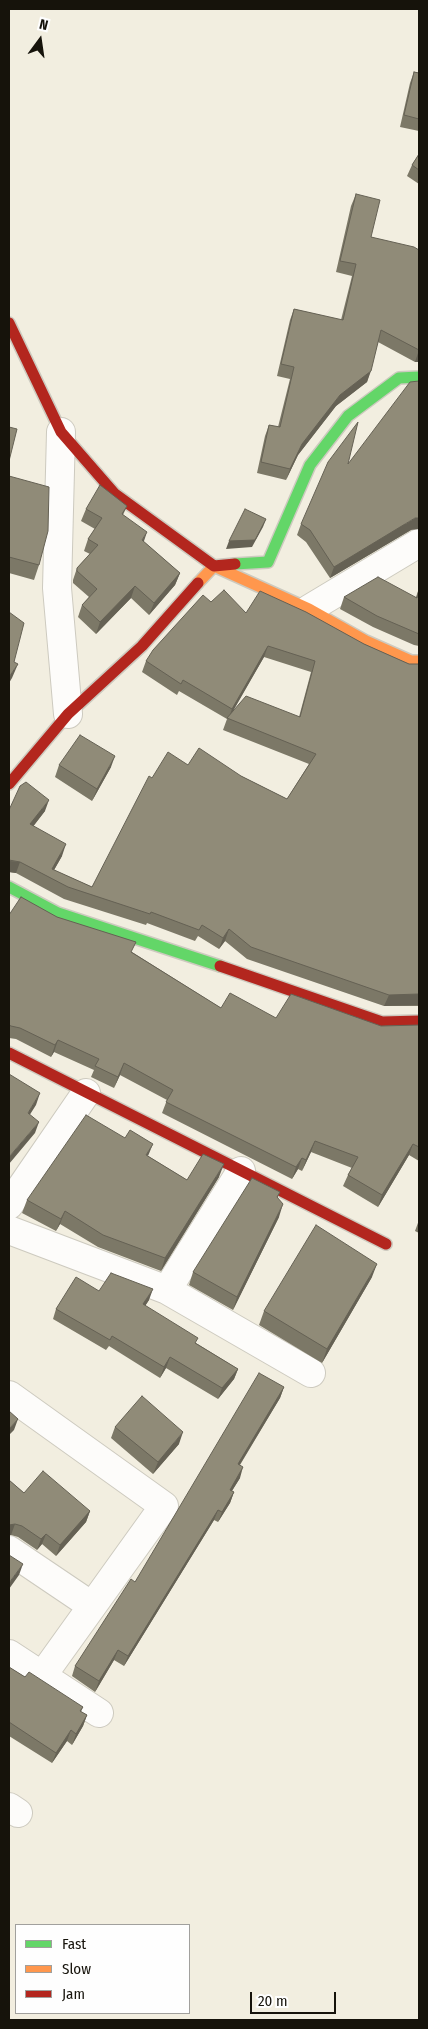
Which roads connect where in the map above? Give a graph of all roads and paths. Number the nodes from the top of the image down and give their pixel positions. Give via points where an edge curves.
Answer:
1 (9, 323) edge
2 (419, 377) edge
3 (61, 432) junction
4 (419, 543) edge
5 (214, 566) junction
6 (309, 609) junction
7 (419, 661) edge
8 (68, 714) junction
9 (9, 784) edge
10 (9, 886) edge
11 (419, 1021) edge
12 (9, 1053) edge
13 (86, 1093) junction
14 (241, 1171) junction
15 (9, 1206) edge
16 (9, 1230) edge
17 (386, 1244) dead end
18 (167, 1290) junction
19 (312, 1373) dead end
20 (9, 1395) edge
21 (9, 1550) edge
22 (92, 1606) junction
23 (9, 1654) edge
24 (42, 1676) junction
25 (98, 1713) dead end

1 - 3 street
2 - 5 street via 399,378 348,416 310,465 268,562
3 - 5 street via 115,494
3 - 8 street via 57,588
4 - 6 street
5 - 6 street
5 - 8 street via 142,646
6 - 7 street via 366,641 410,661
8 - 9 street
10 - 11 street via 58,913 382,1022
12 - 13 street
13 - 14 street
13 - 15 street
14 - 17 street
14 - 18 street
16 - 18 street
18 - 19 street
20 - 22 street via 164,1506
21 - 22 street
22 - 24 street
23 - 24 street
24 - 25 street

